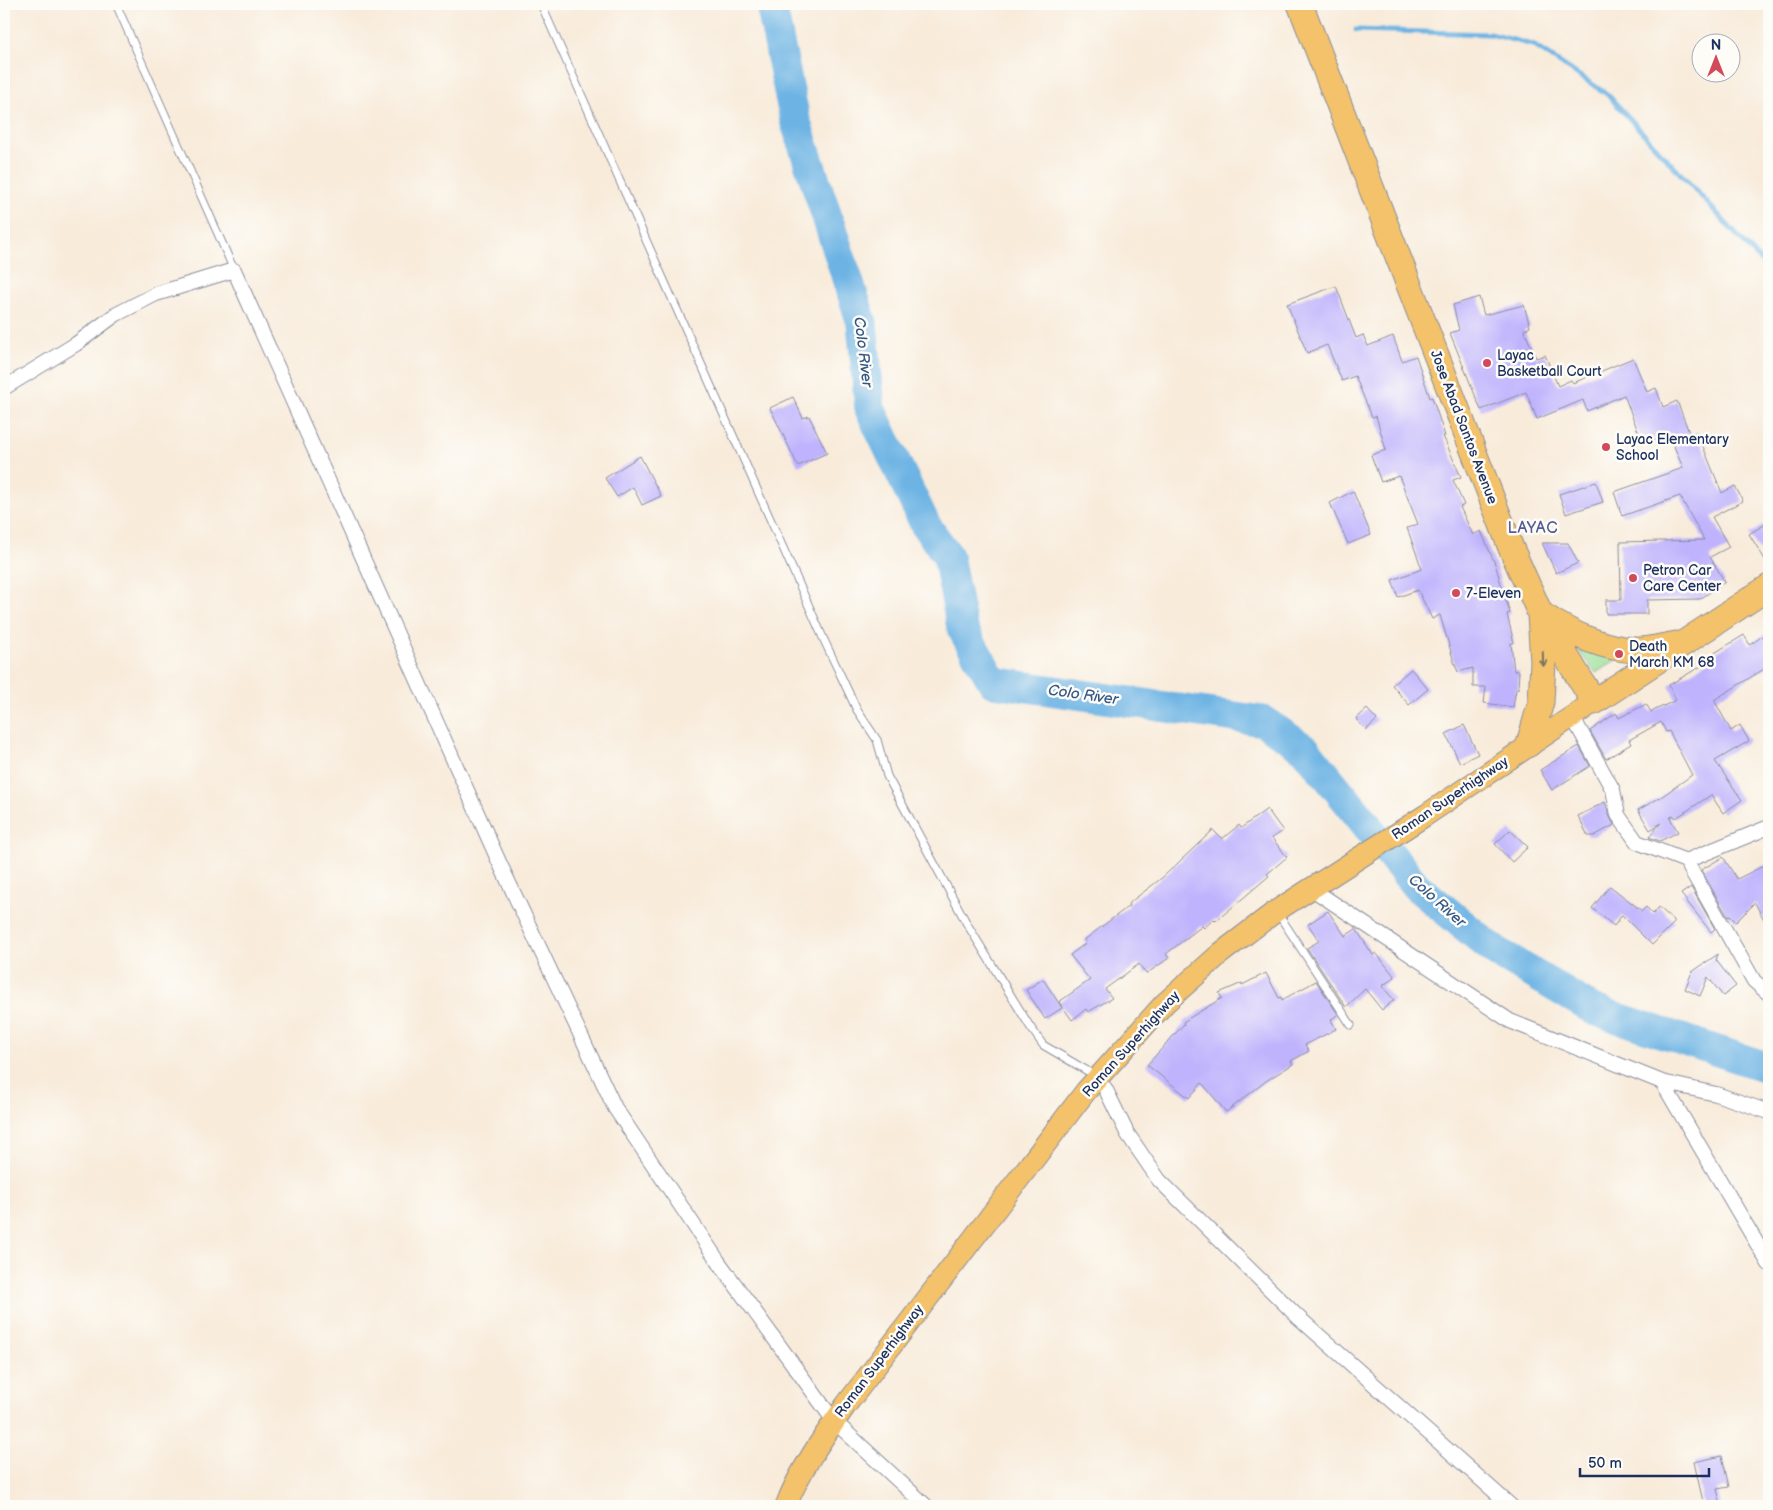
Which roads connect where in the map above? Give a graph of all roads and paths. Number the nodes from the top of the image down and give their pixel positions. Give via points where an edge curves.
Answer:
1 (116, 4) edge
2 (541, 4) edge
3 (1300, 4) edge
4 (234, 270) junction
5 (4, 388) edge
6 (1769, 587) edge
7 (1540, 612) junction
8 (1684, 643) junction
9 (1594, 702) junction
10 (1572, 716) junction
11 (1529, 744) junction
12 (1769, 827) edge
13 (1686, 861) junction
14 (1318, 885) junction
15 (1276, 911) junction
16 (1769, 994) edge
17 (1351, 1025) dead end
18 (1662, 1082) junction
19 (1097, 1086) junction
20 (1769, 1112) edge
21 (1769, 1264) edge
22 (840, 1413) junction
23 (786, 1506) edge
24 (926, 1506) edge
25 (1511, 1506) edge

1 - 4 lane
2 - 19 lane via 824,640 857,710 877,740 886,776 967,924 1029,1026 1042,1045
3 - 7 highway, Jose Abad Santos Avenue via 1494,507
4 - 5 street via 156,294 115,315 76,344
4 - 22 street via 496,855 615,1108 718,1261
6 - 8 highway
7 - 8 highway via 1564,629 1608,645 1635,650
7 - 9 highway, Jose Abad Santos Avenue
7 -> 11 highway via 1541,702
8 - 9 highway
9 - 10 main road, Roman Superhighway
10 - 11 main road, Roman Superhighway
10 - 13 street via 1613,790 1618,814 1636,842
11 - 14 main road, Roman Superhighway
12 - 13 street
13 - 16 street via 1754,982
14 - 15 main road, Roman Superhighway
14 - 18 street via 1510,1021
15 - 17 lane
15 - 19 main road, Roman Superhighway via 1221,952 1166,1003
18 - 20 street via 1716,1094
18 - 21 street
19 - 22 main road, Roman Superhighway
19 - 25 street via 1159,1180 1298,1317
22 - 23 main road, Roman Superhighway via 791,1492
22 - 24 street

